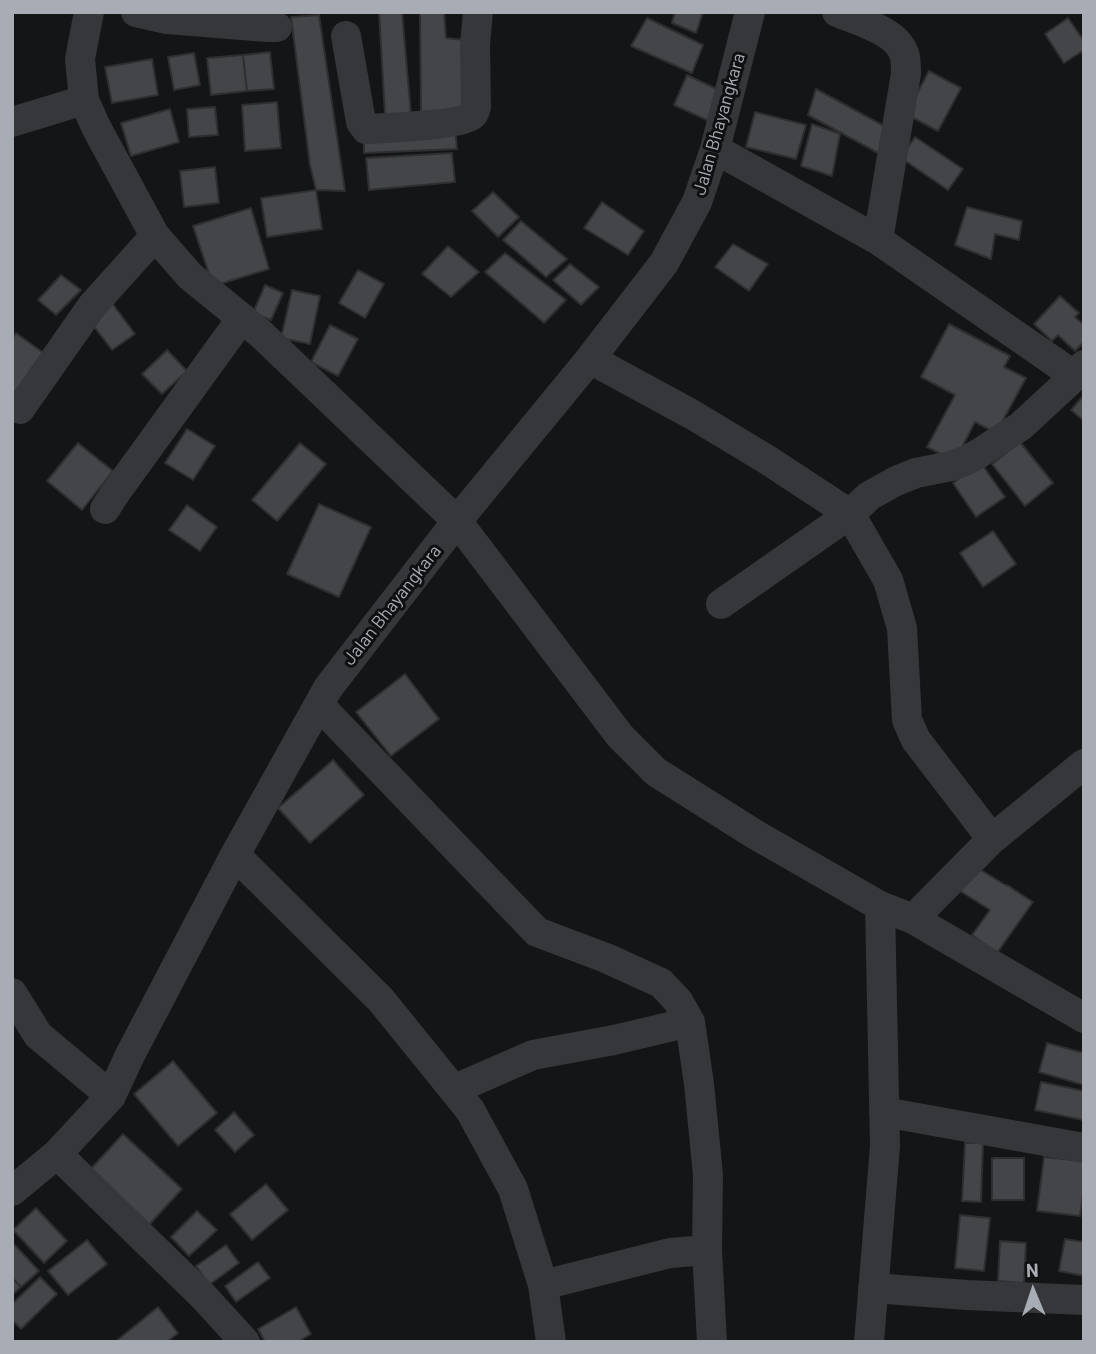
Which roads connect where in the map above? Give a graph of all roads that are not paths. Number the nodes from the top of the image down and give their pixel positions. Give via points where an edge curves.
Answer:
1 (89, 12) edge
2 (136, 12) edge
3 (478, 12) edge
4 (750, 12) edge
5 (838, 12) edge
6 (277, 27) dead end
7 (346, 36) dead end
8 (84, 100) junction
9 (12, 122) edge
10 (715, 149) junction
11 (155, 236) junction
12 (878, 240) junction
13 (242, 318) junction
14 (590, 359) junction
15 (1079, 370) edge
16 (20, 409) dead end
17 (105, 509) dead end
18 (850, 514) junction
19 (457, 521) junction
20 (721, 604) dead end
21 (319, 705) junction
22 (1084, 764) edge
23 (992, 839) junction
24 (235, 855) junction
25 (880, 906) junction
26 (913, 919) junction
27 (12, 993) edge
28 (1084, 1018) edge
29 (690, 1023) junction
30 (455, 1089) junction
31 (111, 1096) junction
32 (884, 1112) junction
33 (1084, 1148) edge
34 (57, 1154) junction
35 (12, 1191) edge
36 (707, 1251) junction
37 (543, 1285) junction
38 (873, 1288) junction
39 (1084, 1300) edge
40 (245, 1342) edge
41 (551, 1342) edge
42 (712, 1342) edge
43 (869, 1342) edge

1 - 8 street via 80,59
2 - 6 street via 167,19
3 - 7 street via 474,114 444,123 364,128
4 - 10 street, Jalan Bhayangkara
5 - 12 street via 896,40 905,55 906,74
8 - 9 street
8 - 11 street
10 - 12 street
10 - 14 street, Jalan Bhayangkara via 697,202 664,263
11 - 13 street via 190,276
11 - 16 street via 92,306
12 - 15 street
13 - 17 street
13 - 19 street
14 - 18 street via 756,452
14 - 19 street, Jalan Bhayangkara
15 - 18 street via 1021,426 978,454 895,481
18 - 20 street
18 - 23 street via 888,580 902,628 911,730
19 - 21 street, Jalan Bhayangkara
19 - 25 street via 620,736 656,772
21 - 24 street, Jalan Bhayangkara
21 - 29 street via 537,932 661,983
22 - 23 street
23 - 26 street
24 - 30 street via 381,1000
24 - 31 street, Jalan Bhayangkara
25 - 26 street
25 - 32 street
26 - 28 street
27 - 31 street via 38,1035
29 - 30 street via 533,1055
29 - 36 street via 708,1175
30 - 37 street via 513,1189
31 - 34 street, Jalan Bhayangkara
32 - 33 street
32 - 38 street
34 - 35 street, Jalan Bhayangkara
34 - 40 street
36 - 37 street via 670,1253
36 - 42 street
37 - 41 street
38 - 39 street
38 - 43 street

